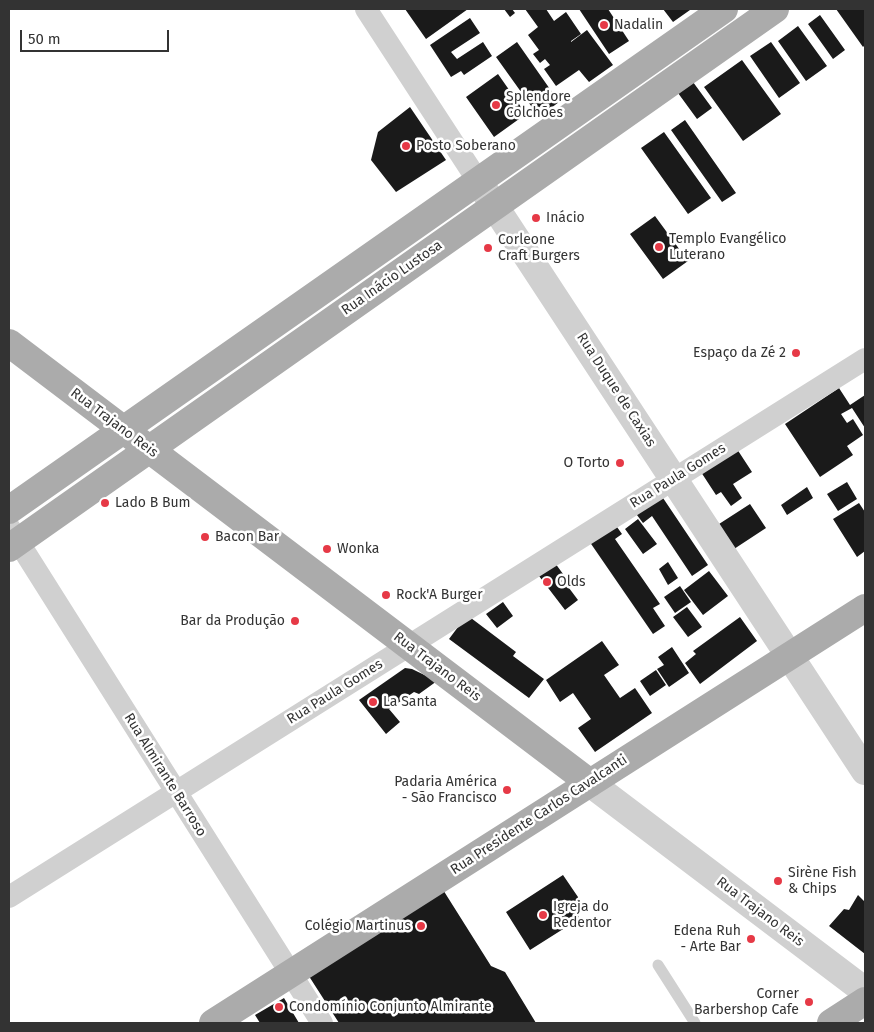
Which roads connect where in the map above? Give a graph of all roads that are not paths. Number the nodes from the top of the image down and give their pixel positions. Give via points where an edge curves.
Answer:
1 (366, 9) edge
2 (724, 9) edge
3 (775, 9) edge
4 (662, 52) junction
5 (680, 76) junction
6 (478, 181) junction
7 (495, 206) junction
8 (9, 343) edge
9 (865, 358) edge
10 (123, 430) junction
11 (149, 449) junction
12 (674, 479) junction
13 (9, 510) edge
14 (12, 539) edge
15 (865, 608) edge
16 (408, 646) junction
17 (790, 656) junction
18 (865, 771) edge
19 (590, 783) junction
20 (176, 792) junction
21 (9, 898) edge
22 (658, 965) dead end
23 (291, 974) junction
24 (865, 991) edge
25 (865, 1001) edge
26 (213, 1023) edge
27 (322, 1023) edge
28 (695, 1023) edge
29 (831, 1023) edge

1 - 6 street, Rua Duque de Caxias
2 - 4 main road
3 - 5 main road, Rua Inácio Lustosa
4 - 5 main road
4 - 6 main road
5 - 7 main road, Rua Inácio Lustosa
6 - 7 street, Rua Duque de Caxias
6 - 10 main road
7 - 11 main road, Rua Inácio Lustosa
7 - 12 street, Rua Duque de Caxias
8 - 10 main road, Rua Trajano Reis
9 - 12 street, Rua Paula Gomes
10 - 11 main road, Rua Trajano Reis
10 - 13 main road
11 - 14 main road, Rua Inácio Lustosa
11 - 16 main road, Rua Trajano Reis
12 - 16 street, Rua Paula Gomes
12 - 17 street, Rua Duque de Caxias
14 - 20 street, Rua Almirante Barroso
15 - 17 main road, Rua Presidente Carlos Cavalcanti
16 - 19 main road, Rua Trajano Reis
16 - 20 street, Rua Paula Gomes
17 - 18 street, Rua Duque de Caxias
17 - 19 main road, Rua Presidente Carlos Cavalcanti
19 - 23 main road, Rua Presidente Carlos Cavalcanti
19 - 24 street, Rua Trajano Reis
20 - 21 street, Rua Paula Gomes
20 - 23 street, Rua Almirante Barroso
22 - 28 lane
23 - 26 main road, Rua Presidente Carlos Cavalcanti
23 - 27 street, Rua Almirante Barroso
25 - 29 main road

